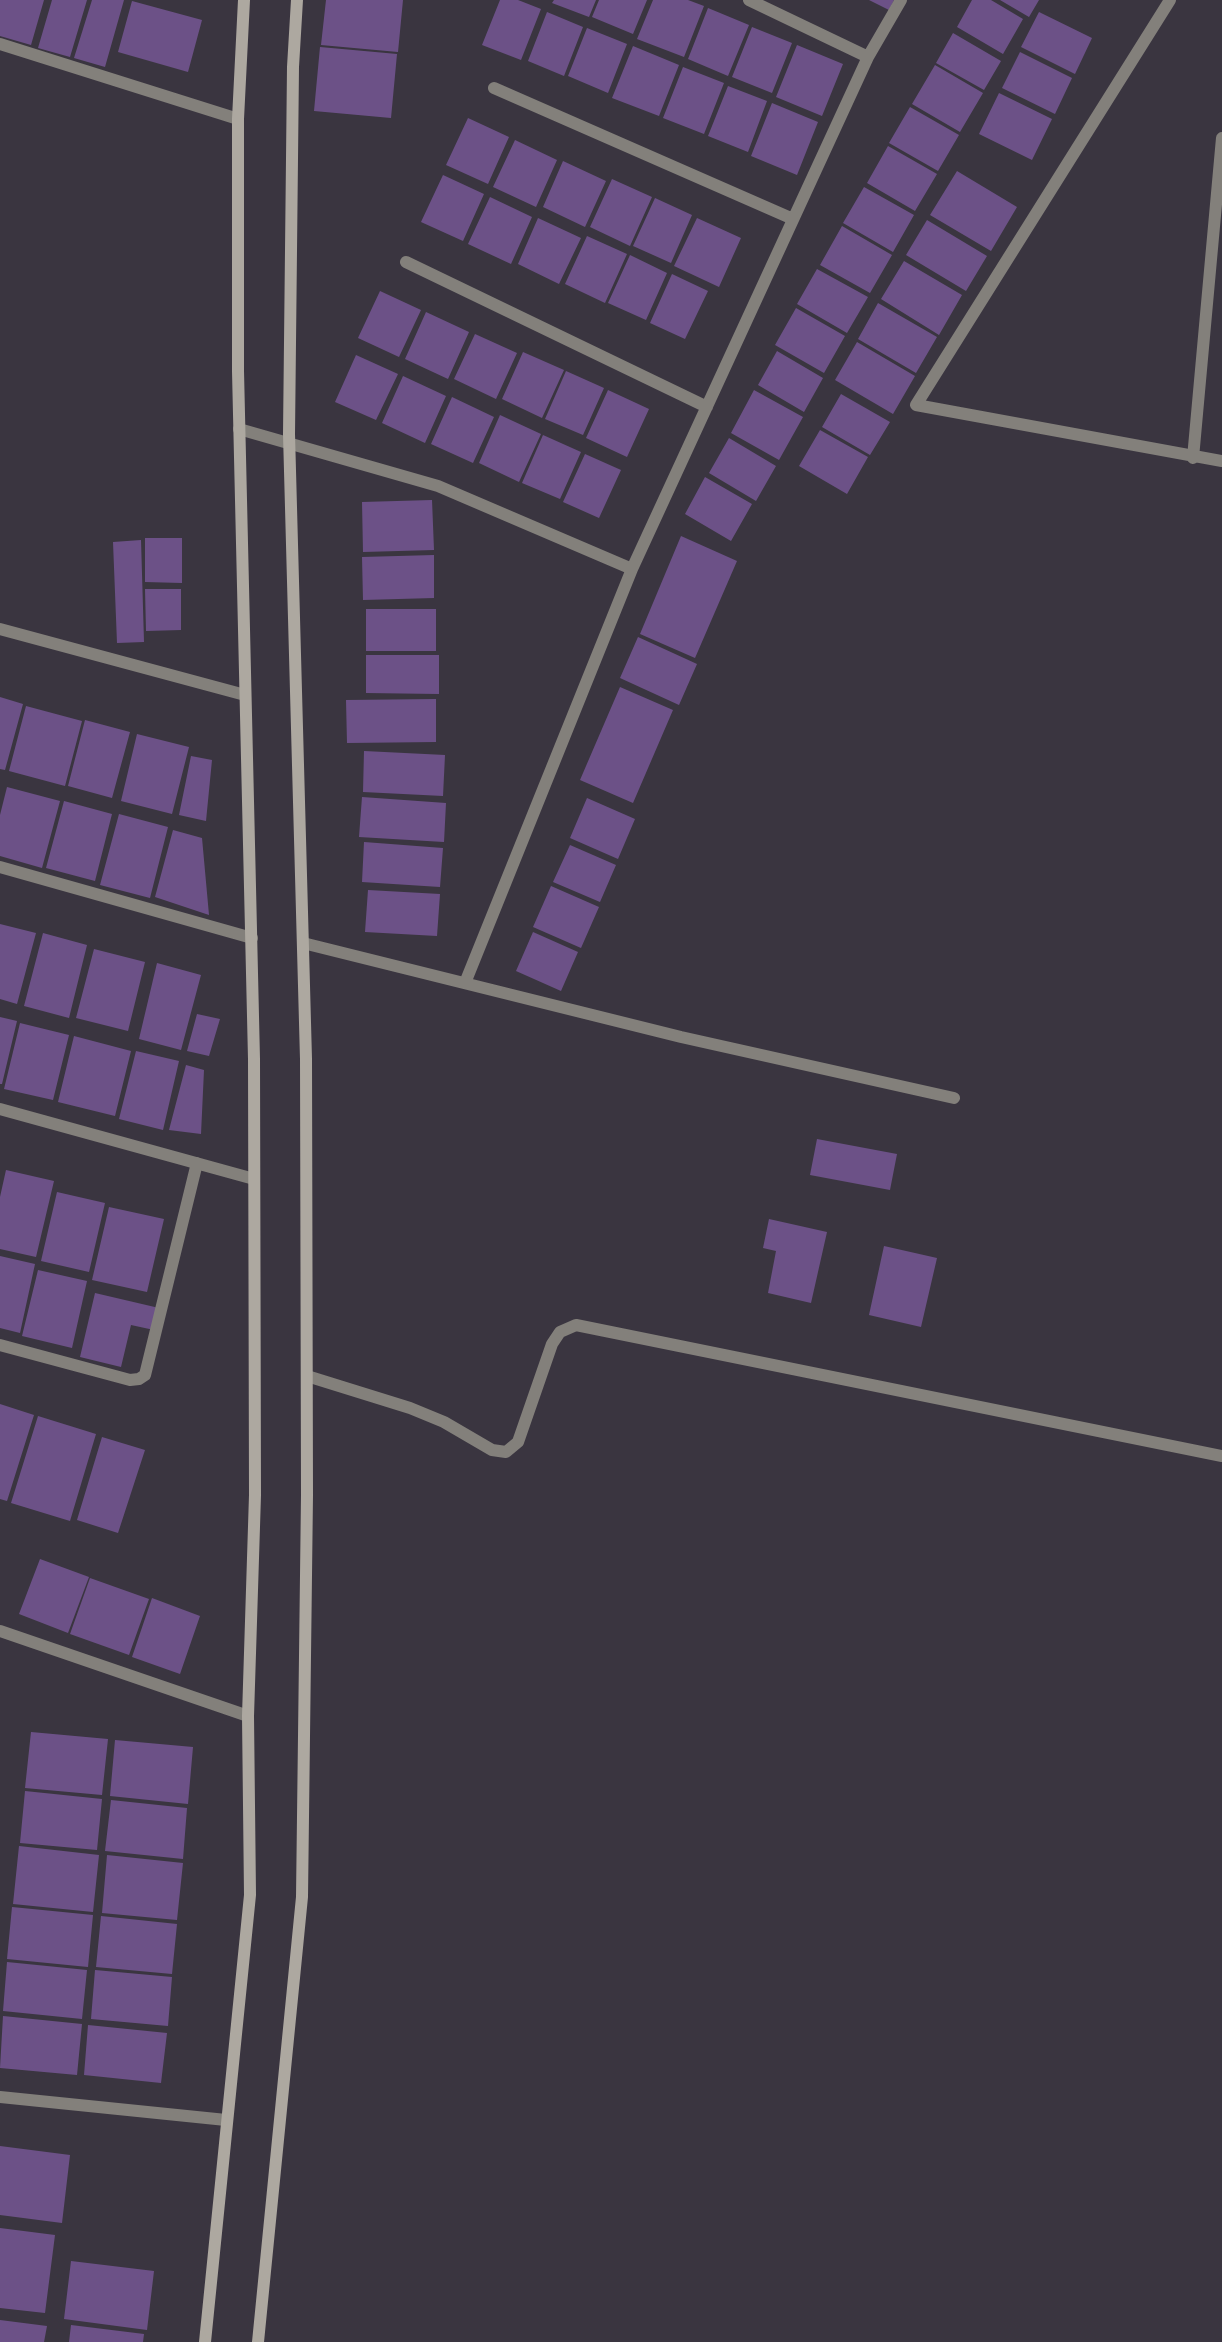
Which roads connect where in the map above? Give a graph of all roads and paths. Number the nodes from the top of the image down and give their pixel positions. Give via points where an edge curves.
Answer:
1 (244, 0) edge
2 (297, 0) edge
3 (749, 0) edge
4 (901, 0) edge
5 (1170, 0) edge
6 (0, 44) edge
7 (868, 57) junction
8 (494, 88) dead end
9 (238, 119) junction
10 (1222, 138) edge
11 (793, 219) junction
12 (1218, 229) edge
13 (406, 262) dead end
14 (707, 407) junction
15 (239, 429) junction
16 (289, 443) junction
17 (1193, 458) junction
18 (1222, 461) edge
19 (632, 570) junction
20 (0, 629) edge
21 (245, 695) junction
22 (0, 867) edge
23 (252, 938) junction
24 (303, 942) junction
25 (465, 983) junction
26 (954, 1098) dead end
27 (0, 1109) edge
28 (197, 1163) junction
29 (254, 1179) junction
30 (0, 1345) edge
31 (307, 1376) junction
32 (1222, 1456) edge
33 (0, 1634) edge
34 (248, 1716) junction
35 (0, 2097) edge
36 (226, 2120) junction
37 (205, 2342) edge
38 (258, 2342) edge

1 - 9 main road
2 - 16 main road
3 - 7 street
4 - 7 street
5 - 17 street via 916,405
6 - 9 street
7 - 11 street
8 - 11 street
9 - 15 main road
10 - 12 street
11 - 14 street
12 - 17 street
13 - 14 street
14 - 19 street
15 - 16 street
15 - 21 main road
16 - 19 street via 438,486
16 - 24 main road
17 - 18 street
19 - 25 street
20 - 21 street
21 - 23 main road
22 - 23 street
23 - 29 main road
24 - 25 street
24 - 31 main road
25 - 26 street via 681,1037
27 - 28 street
28 - 29 street
28 - 30 street via 145,1375 130,1380
29 - 34 main road via 255,1494
31 - 32 street via 410,1408 444,1422 492,1450 506,1452 518,1442 552,1344 560,1332 576,1325
31 - 38 main road via 302,1897
33 - 34 street
34 - 36 main road via 250,1894
35 - 36 street
36 - 37 main road

